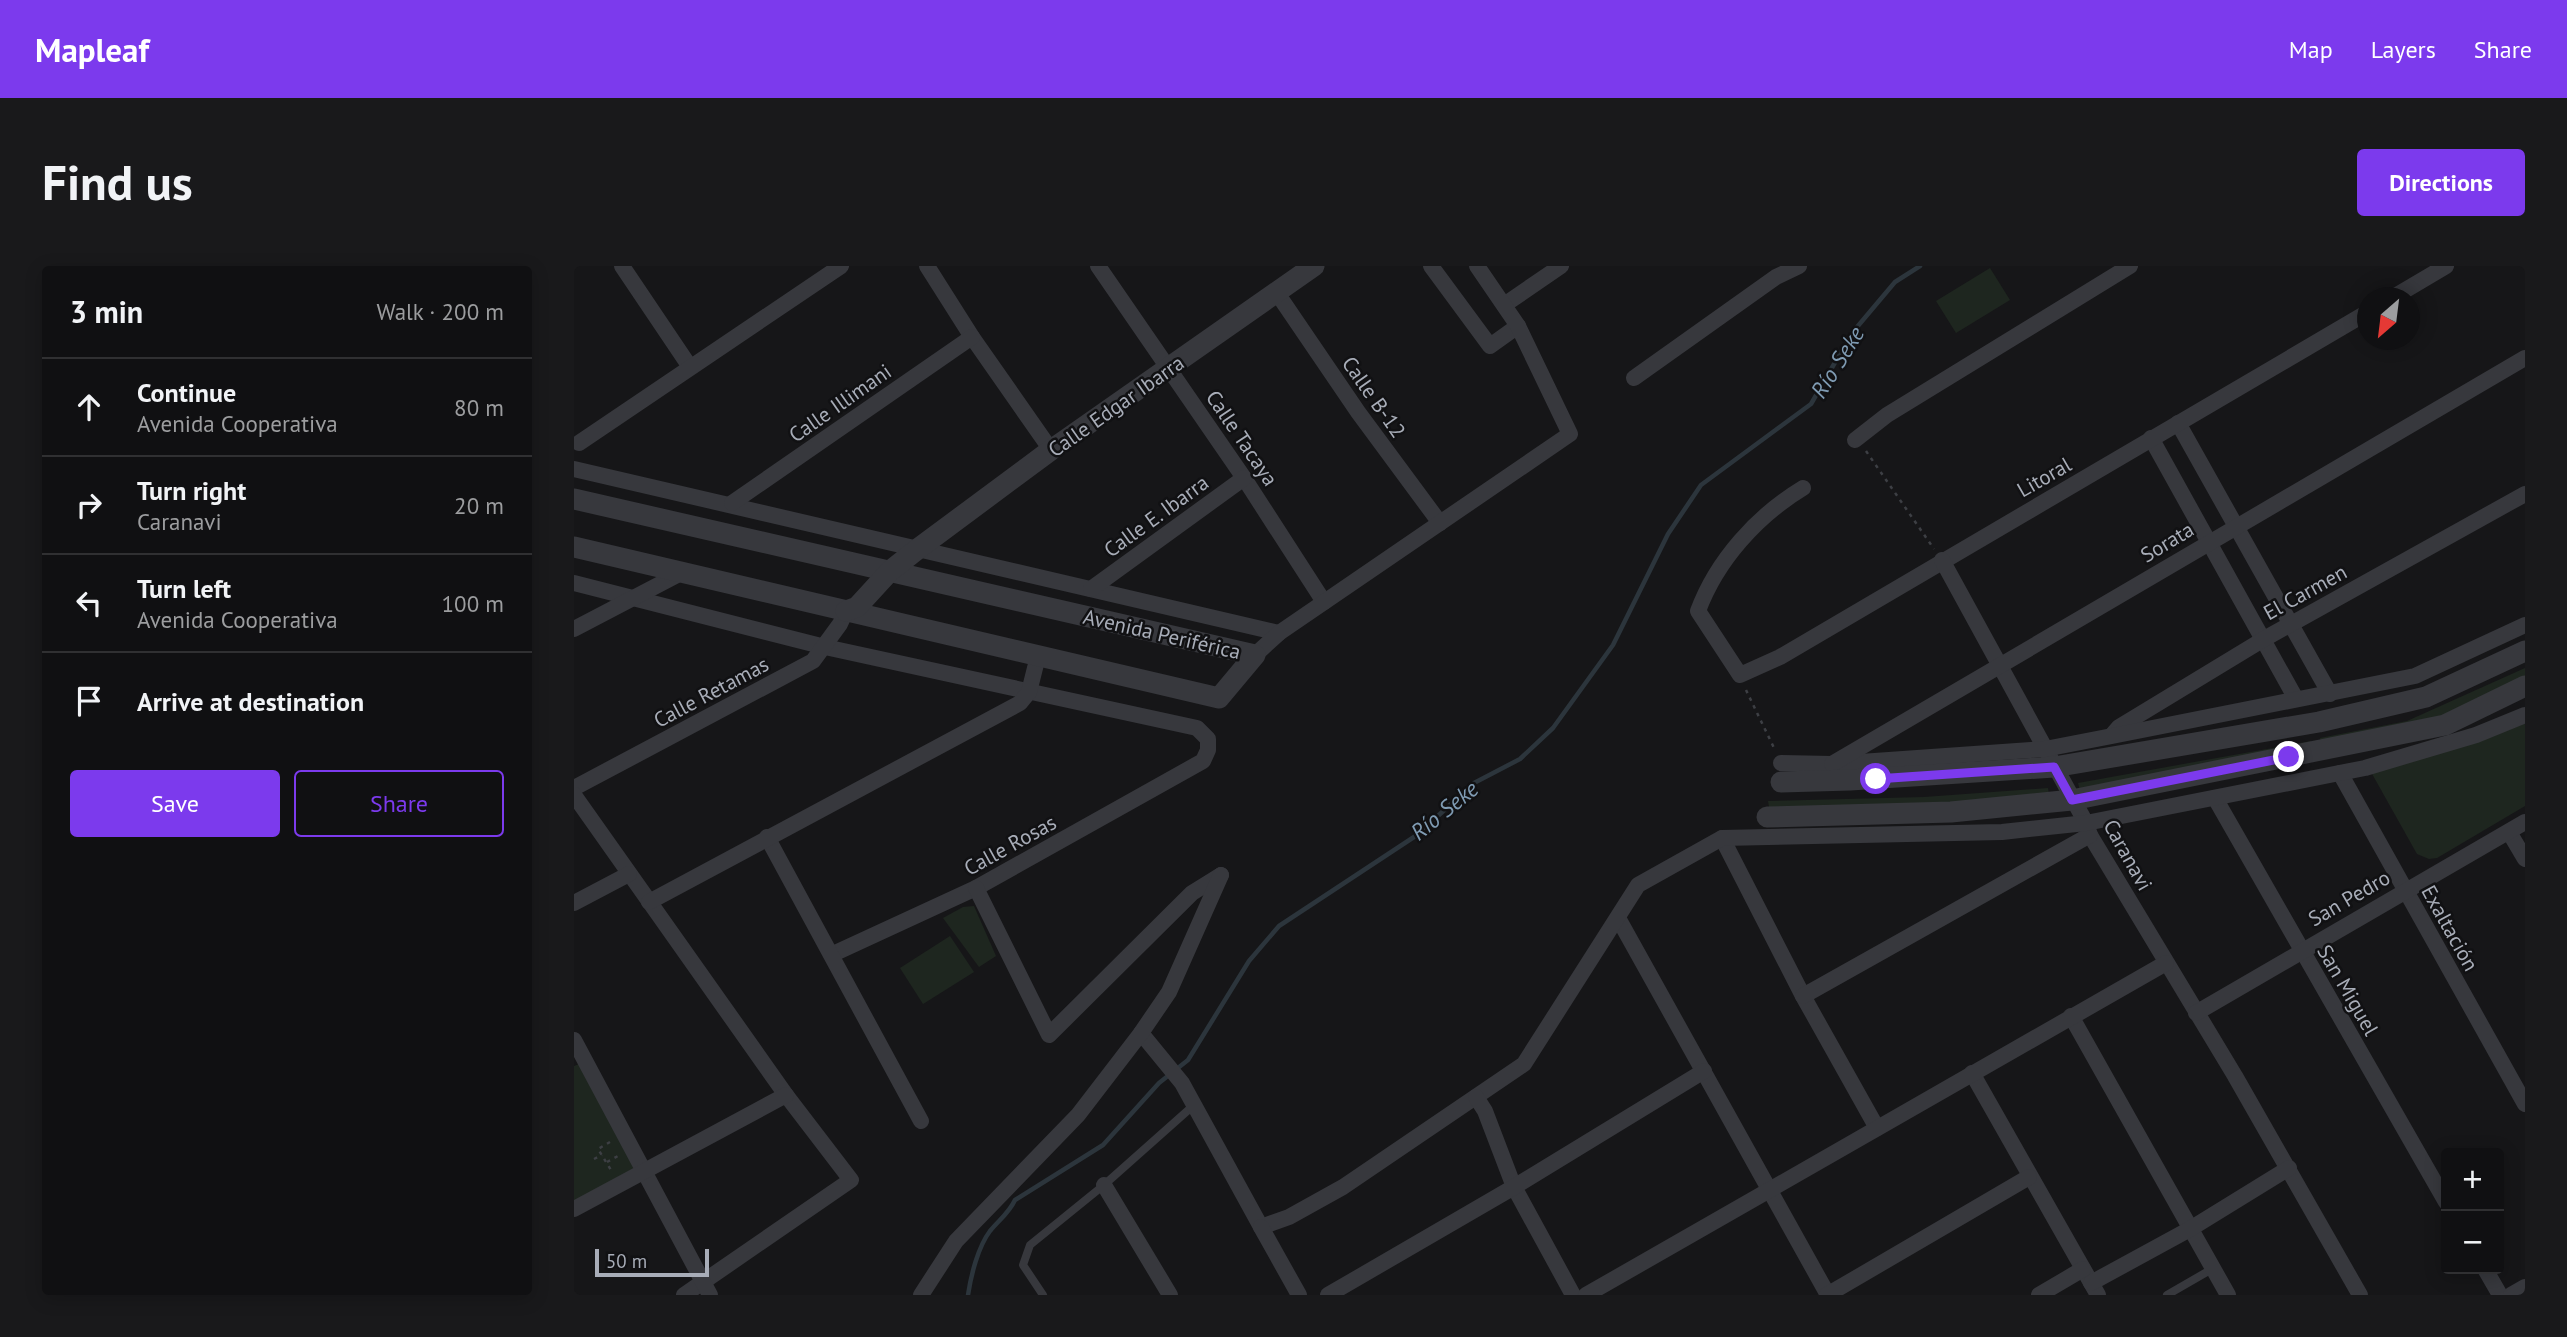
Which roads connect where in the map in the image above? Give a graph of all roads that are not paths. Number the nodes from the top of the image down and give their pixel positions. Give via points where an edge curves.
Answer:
1 (621, 266) edge
2 (841, 266) edge
3 (927, 266) edge
4 (1098, 266) edge
5 (1314, 266) edge
6 (1431, 266) edge
7 (1477, 266) edge
8 (1561, 266) edge
9 (1800, 266) edge
10 (2130, 266) edge
11 (2446, 266) edge
12 (2411, 287) edge
13 (1277, 293) junction
14 (1504, 305) junction
15 (2357, 318) edge
16 (1518, 326) junction
17 (972, 337) junction
18 (2525, 358) edge
19 (690, 367) junction
20 (1168, 368) junction
21 (1634, 378) dead end
22 (2178, 423) junction
23 (2151, 438) junction
24 (1855, 440) road end
25 (576, 443) edge
26 (1051, 450) junction
27 (574, 469) edge
28 (1244, 478) junction
29 (1803, 488) dead end
30 (2525, 494) edge
31 (574, 499) edge
32 (732, 503) junction
33 (1440, 523) junction
34 (2236, 526) junction
35 (2209, 541) junction
36 (574, 547) edge
37 (919, 548) junction
38 (1942, 561) junction
39 (890, 571) junction
40 (682, 572) junction
41 (574, 583) edge
42 (1091, 589) junction
43 (634, 598) junction
44 (1324, 602) junction
45 (846, 611) junction
46 (2290, 624) junction
47 (2525, 625) edge
48 (574, 629) edge
49 (1279, 633) junction
50 (2264, 639) junction
51 (825, 647) junction
52 (2525, 651) edge
53 (1255, 655) junction
54 (1038, 656) junction
55 (1999, 668) junction
56 (2525, 686) edge
57 (1029, 692) junction
58 (2330, 694) junction
59 (2296, 699) junction
60 (2525, 715) edge
61 (2112, 736) junction
62 (2049, 758) junction
63 (1832, 764) junction
64 (1781, 772) joint
65 (2340, 772) junction
66 (574, 788) edge
67 (574, 795) edge
68 (2216, 798) junction
69 (2072, 800) junction
70 (1767, 817) dead end
71 (2525, 822) edge
72 (2088, 829) junction
73 (2509, 832) junction
74 (767, 837) junction
75 (1722, 838) junction
76 (2525, 859) edge
77 (629, 874) junction
78 (976, 888) junction
79 (2404, 890) junction
80 (649, 902) junction
81 (574, 903) edge
82 (1618, 918) junction
83 (2301, 951) junction
84 (832, 954) junction
85 (2166, 963) junction
86 (1803, 996) junction
87 (2196, 1013) junction
88 (2071, 1016) junction
89 (1141, 1032) junction
90 (574, 1040) edge
91 (1704, 1071) junction
92 (1972, 1073) junction
93 (786, 1095) junction
94 (1476, 1097) junction
95 (2525, 1104) edge
96 (1194, 1105) junction
97 (921, 1121) dead end
98 (1877, 1128) junction
99 (2289, 1168) junction
100 (645, 1173) junction
101 (2029, 1177) junction
102 (1104, 1185) junction
103 (1514, 1187) junction
104 (1770, 1192) junction
105 (2441, 1193) edge
106 (574, 1209) edge
107 (1261, 1227) junction
108 (2190, 1229) junction
109 (2213, 1269) junction
110 (2488, 1274) edge
111 (2091, 1282) edge
112 (2525, 1287) edge
113 (706, 1289) edge
114 (684, 1295) edge
115 (921, 1295) edge
116 (1043, 1295) edge
117 (1170, 1295) edge
118 (1299, 1295) edge
119 (1328, 1295) edge
120 (1573, 1295) edge
121 (1586, 1295) edge
122 (1828, 1295) edge
123 (2039, 1295) edge
124 (2167, 1295) edge
125 (2228, 1295) edge
126 (2360, 1295) edge
127 (2500, 1295) edge
128 (2511, 1295) edge

1 - 19 street
2 - 19 street
3 - 17 street
4 - 20 street, Calle Tacaya
5 - 13 street, Calle Edgar Ibarra
6 - 16 street via 1490,346
7 - 14 street
8 - 14 street
9 - 21 street via 1776,277
10 - 24 street via 1887,415
11 - 12 street
13 - 20 street, Calle Edgar Ibarra
13 - 33 street, Calle B-12
14 - 16 street
15 - 22 street, Litoral
16 - 33 street via 1570,434
17 - 26 street
17 - 32 street, Calle Illimani
18 - 34 street, Sorata
19 - 25 street
20 - 26 street, Calle Edgar Ibarra
20 - 28 street, Calle Tacaya
22 - 23 street, Litoral
22 - 34 street
23 - 35 street
23 - 38 street, Litoral
26 - 37 street, Calle Edgar Ibarra
27 - 32 street
28 - 42 street, Calle E. Ibarra
28 - 44 street, Calle Tacaya
29 - 38 street, Litoral via 1780,502 1730,554 1708,583 1698,611 1740,676
30 - 46 street, El Carmen
31 - 39 street, Avenida Periférica
32 - 37 street
33 - 44 street
34 - 35 street, Sorata
34 - 46 street
35 - 50 street
35 - 55 street, Sorata
36 - 40 street, Avenida Periférica
37 - 39 street, Calle Edgar Ibarra
37 - 42 street
38 - 55 street, Caranavi
39 - 45 street, Calle Edgar Ibarra via 868,597
39 - 53 street, Avenida Periférica
40 - 43 street
40 - 45 street, Avenida Periférica
41 - 43 street
42 - 49 street
43 - 48 street
43 - 51 street
44 - 49 street
45 - 51 street, Calle Retamas
45 - 54 street, Avenida Periférica
46 - 50 street, El Carmen
46 - 58 street
47 - 58 street via 2416,676
49 - 53 street
50 - 59 street
50 - 61 street, El Carmen via 2119,727
51 - 57 street
51 - 66 street, Calle Retamas via 795,672
52 - 62 street via 2426,697 2319,722
53 - 54 street, Avenida Periférica via 1219,698
54 - 57 street
55 - 62 street, Caranavi
55 - 63 street, Sorata
56 - 69 street via 2445,724
57 - 74 street via 1013,708
57 - 78 street, Calle Rosas via 1197,729 1208,738 1208,750 1203,761
58 - 59 street
59 - 61 street
60 - 65 street via 2435,748
61 - 62 street
62 - 63 street
62 - 64 street via 1850,780
62 - 69 street, Caranavi
63 - 64 street
65 - 68 street
65 - 79 street, Exaltación
67 - 77 street
68 - 72 street
68 - 83 street, San Miguel
69 - 70 street via 1951,812
69 - 72 street, Caranavi
71 - 73 street, San Pedro
72 - 75 street
72 - 85 street, Caranavi
72 - 86 street
73 - 76 street
73 - 79 street, San Pedro
74 - 80 street
74 - 84 street
75 - 82 street via 1638,885
75 - 86 street
77 - 80 street
77 - 81 street
78 - 84 street, Calle Rosas
78 - 89 street via 1049,1035 1192,893 1222,874 1168,992
79 - 83 street, San Pedro
79 - 95 street, Exaltación
80 - 93 street
82 - 91 street
82 - 94 street via 1524,1064
83 - 87 street, San Pedro
83 - 105 street, San Miguel
84 - 97 street
85 - 87 street, Caranavi
85 - 88 street
86 - 98 street
87 - 99 street, Caranavi
88 - 92 street
88 - 108 street
89 - 96 street via 1171,1066
89 - 115 street via 1078,1115 956,1241
90 - 100 street
91 - 103 street
91 - 104 street
92 - 98 street
92 - 101 street
93 - 100 street
93 - 113 street via 851,1180
94 - 103 street
94 - 107 street via 1343,1186 1289,1217
96 - 102 lane
96 - 107 street
98 - 104 street
99 - 108 street
99 - 126 street, Caranavi
100 - 106 street
100 - 113 street
101 - 111 street
101 - 122 street
102 - 116 lane via 1030,1245 1023,1265
102 - 117 street
103 - 119 street
103 - 120 street
104 - 121 street
104 - 122 street
107 - 118 street
108 - 109 street
108 - 111 street
109 - 124 lane
109 - 125 street
110 - 127 street
111 - 123 street
112 - 128 street
113 - 114 street

